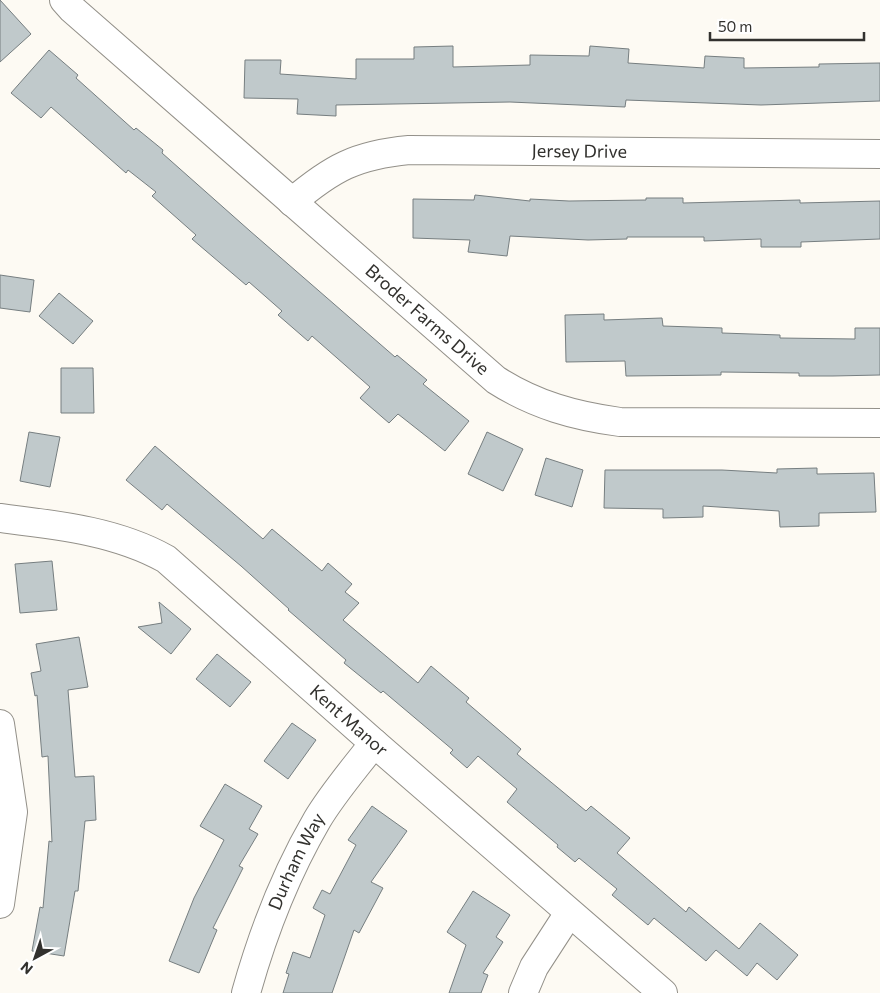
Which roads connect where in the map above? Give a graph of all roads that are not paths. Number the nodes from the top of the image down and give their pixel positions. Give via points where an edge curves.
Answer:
1 (64, 0) edge
2 (880, 154) edge
3 (292, 202) junction
4 (880, 423) edge
5 (0, 518) edge
6 (0, 724) edge
7 (374, 743) junction
8 (0, 904) edge
9 (569, 913) junction
10 (246, 993) edge
11 (523, 993) edge
12 (663, 993) edge

1 - 3 street, Broder Farms Drive
2 - 3 street, Jersey Drive via 399,151 381,153 324,175
3 - 4 street, Broder Farms Drive via 496,380 520,396 549,407 584,417 620,422
5 - 7 street, Kent Manor via 114,536 166,559
6 - 8 street via 13,812
7 - 9 street, Kent Manor
7 - 10 street, Durham Way via 318,819 284,882 261,941
9 - 11 street via 534,967
9 - 12 street, Kent Manor

